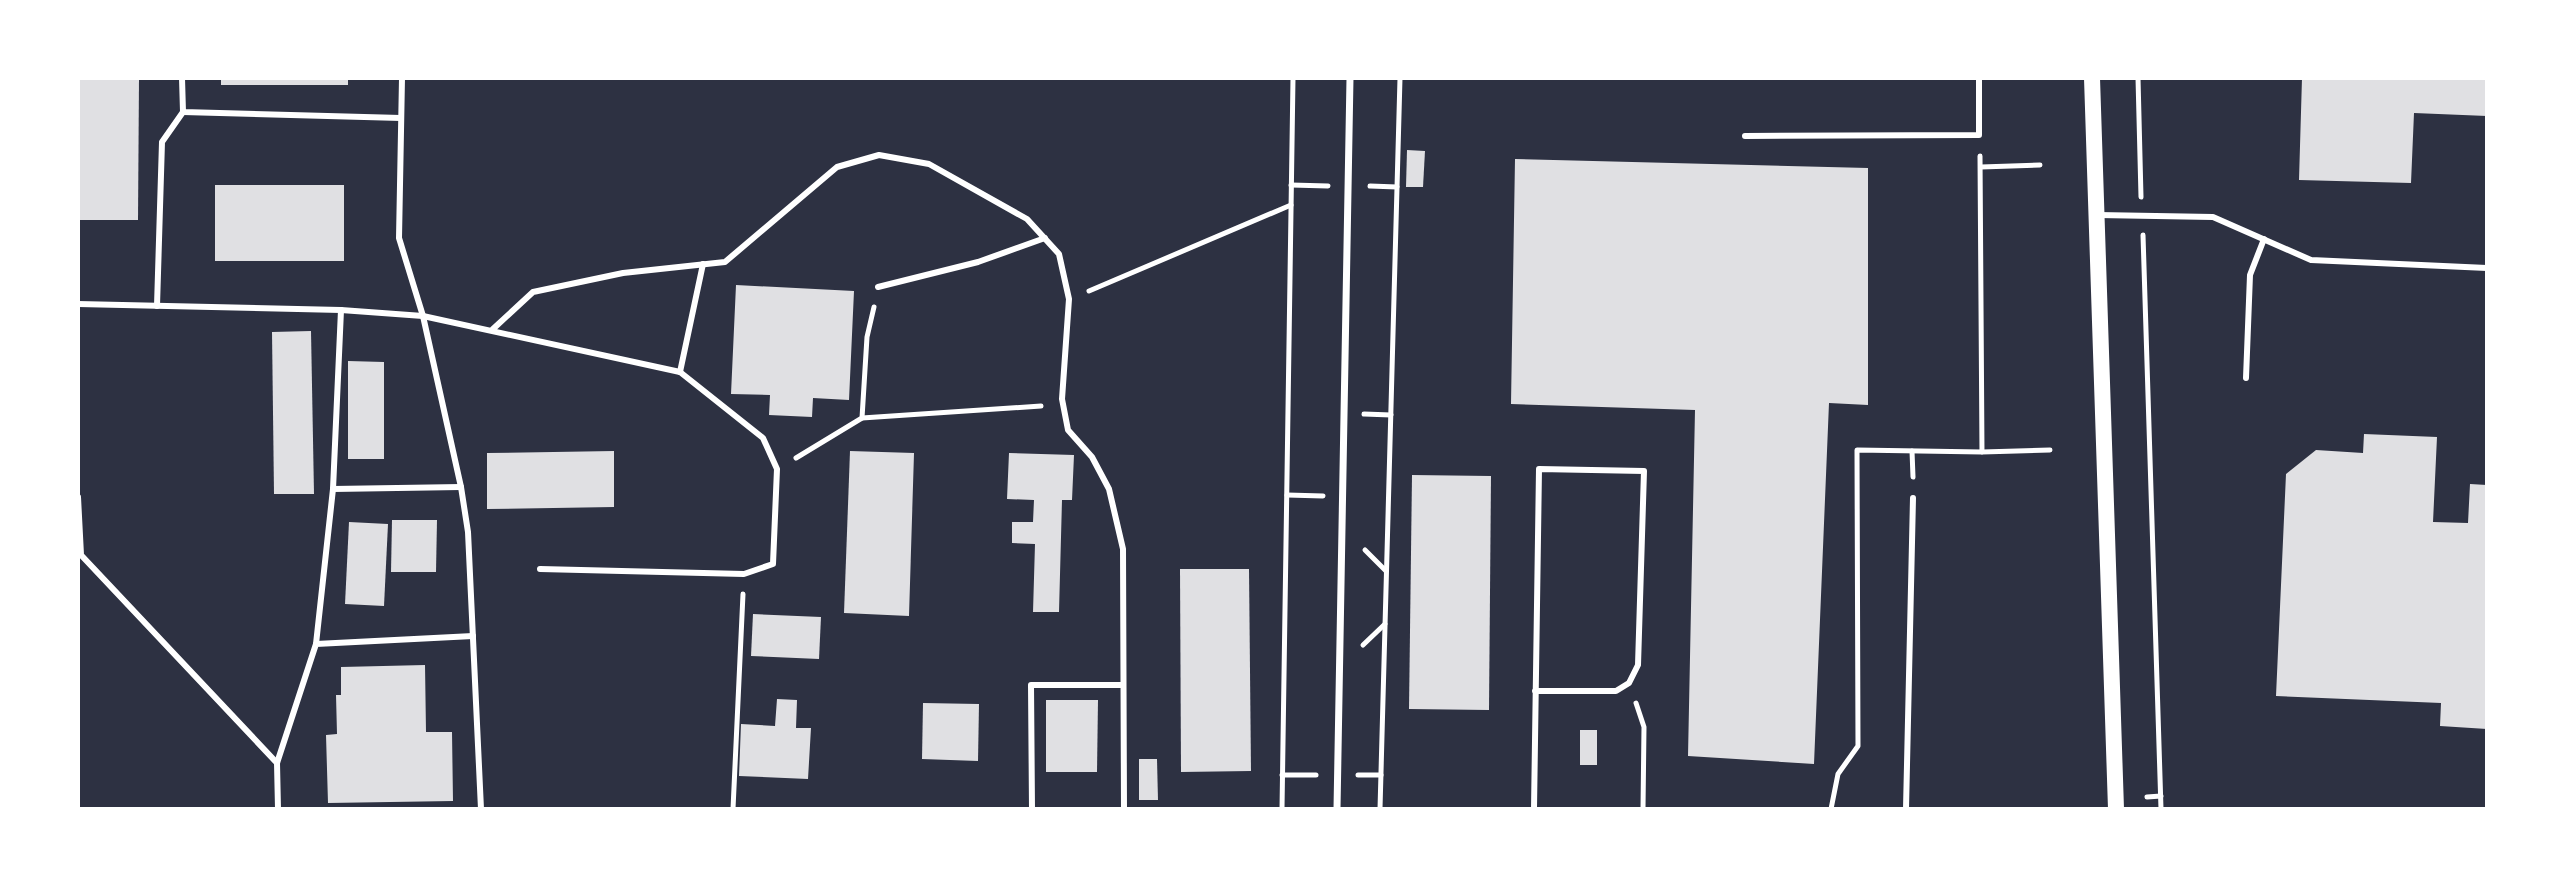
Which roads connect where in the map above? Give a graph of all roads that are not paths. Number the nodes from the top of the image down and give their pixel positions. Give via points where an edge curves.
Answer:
1 (182, 78) edge
2 (402, 78) edge
3 (1350, 78) edge
4 (1979, 78) edge
5 (2092, 78) edge
6 (183, 112) junction
7 (401, 118) junction
8 (1745, 136) dead end
9 (2098, 215) junction
10 (1045, 238) junction
11 (2264, 239) junction
12 (703, 264) junction
13 (2487, 268) edge
14 (878, 287) road end
15 (78, 304) edge
16 (157, 306) junction
17 (341, 310) junction
18 (423, 316) junction
19 (493, 329) junction
20 (680, 372) junction
21 (2246, 378) dead end
22 (461, 487) junction
23 (333, 489) junction
24 (78, 497) edge
25 (1913, 498) dead end
26 (79, 529) edge
27 (80, 559) edge
28 (540, 569) dead end
29 (473, 636) junction
30 (316, 644) junction
31 (1123, 685) junction
32 (1535, 691) junction
33 (277, 763) junction
34 (278, 809) edge
35 (481, 809) edge
36 (1032, 809) edge
37 (1124, 809) edge
38 (1337, 809) edge
39 (1534, 809) edge
40 (1906, 809) edge
41 (2116, 809) edge

1 - 6 lane
2 - 7 lane
3 - 38 street
4 - 8 lane via 1979,135
5 - 9 main road
6 - 7 lane
6 - 16 lane via 162,142
7 - 18 lane via 399,238
9 - 11 lane via 2213,217
9 - 41 main road
10 - 12 lane via 1027,219 929,164 879,155 837,167 725,262
10 - 14 lane via 978,262
10 - 31 lane via 1059,254 1069,299 1063,404 1068,430 1092,457 1109,489 1123,549
11 - 13 lane via 2311,260
11 - 21 lane via 2250,275
12 - 19 lane via 623,273 533,292
12 - 20 lane
15 - 16 lane
16 - 17 lane
17 - 18 lane
17 - 23 lane
18 - 19 lane
18 - 22 lane
19 - 20 lane
20 - 28 lane via 763,438 777,469 773,564 744,574
22 - 23 lane
22 - 29 lane
23 - 30 lane
24 - 26 lane
25 - 40 lane
26 - 27 lane
27 - 33 lane
29 - 30 lane
29 - 35 lane
30 - 33 lane
31 - 36 lane via 1031,685
31 - 37 lane
32 - 32 lane via 1539,469 1644,471 1638,665 1629,683 1616,691
32 - 39 lane
33 - 34 lane

